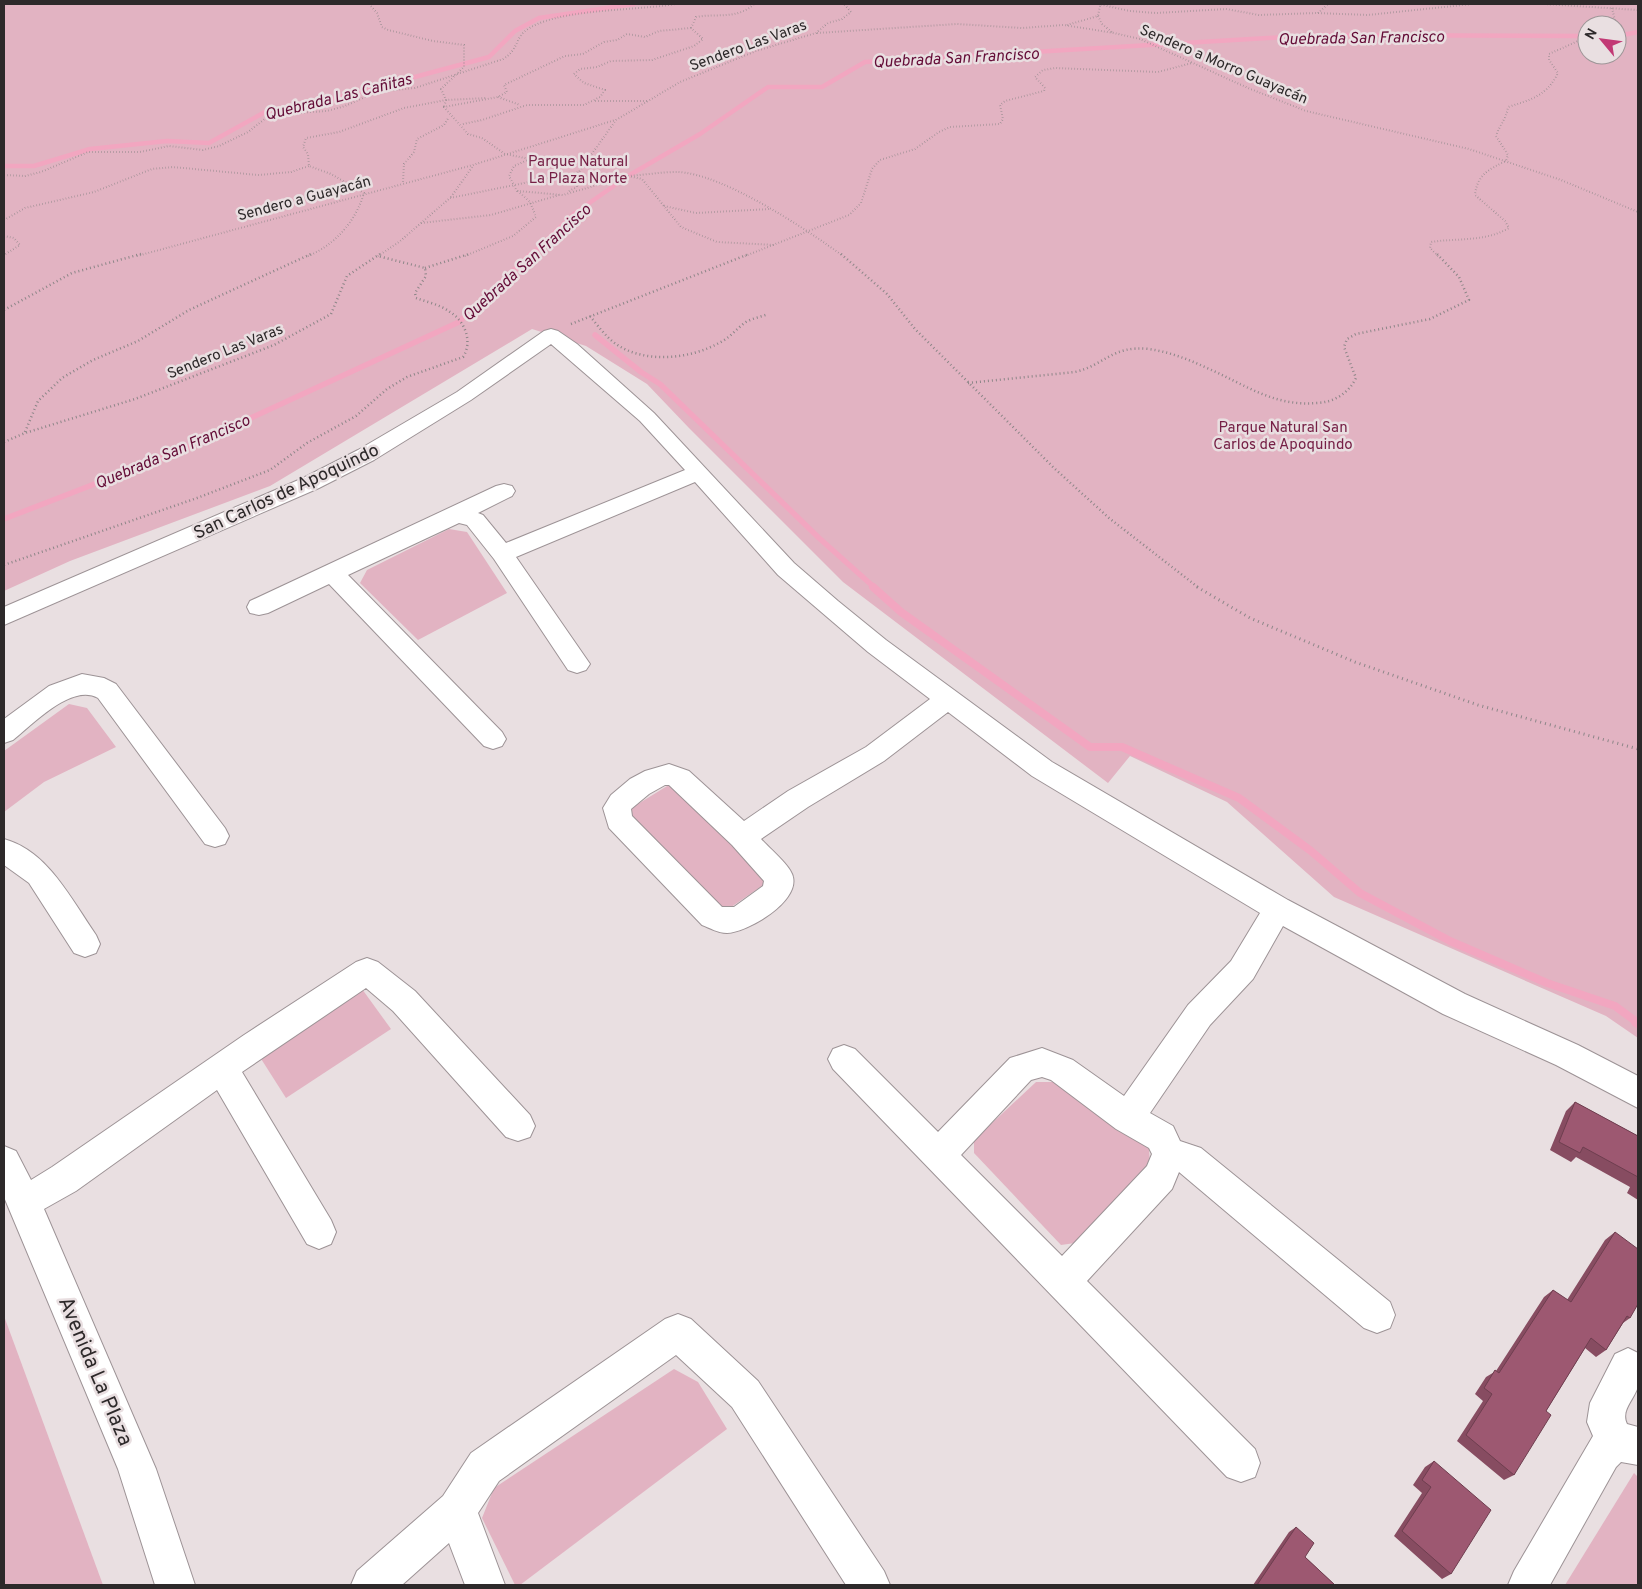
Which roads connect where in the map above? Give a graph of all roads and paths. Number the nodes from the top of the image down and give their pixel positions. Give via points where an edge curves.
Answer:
1 (369, 4) edge
2 (675, 4) edge
3 (754, 4) edge
4 (844, 4) edge
5 (1328, 4) edge
6 (1472, 4) edge
7 (1544, 4) edge
8 (1099, 5) edge
9 (1612, 8) junction
10 (1638, 10) edge
11 (1317, 13) junction
12 (1615, 15) edge
13 (1098, 16) junction
14 (1064, 25) junction
15 (691, 28) junction
16 (816, 33) junction
17 (1114, 33) junction
18 (1577, 41) edge
19 (1194, 62) junction
20 (459, 74) junction
21 (498, 97) junction
22 (446, 100) junction
23 (593, 101) junction
24 (649, 101) junction
25 (520, 105) junction
26 (444, 107) junction
27 (449, 117) junction
28 (616, 120) junction
29 (463, 124) junction
30 (505, 154) junction
31 (1506, 161) junction
32 (473, 165) junction
33 (309, 166) junction
34 (579, 172) junction
35 (4, 175) edge
36 (628, 176) junction
37 (403, 182) junction
38 (514, 186) junction
39 (517, 191) junction
40 (364, 194) junction
41 (562, 195) junction
42 (450, 198) junction
43 (530, 202) junction
44 (663, 206) junction
45 (770, 209) junction
46 (1638, 212) edge
47 (4, 220) edge
48 (421, 223) junction
49 (810, 232) junction
50 (4, 236) edge
51 (775, 245) junction
52 (4, 255) edge
53 (378, 256) junction
54 (425, 268) junction
55 (4, 310) edge
56 (768, 314) dead end
57 (590, 316) junction
58 (551, 335) junction
59 (968, 383) junction
60 (25, 433) junction
61 (4, 442) edge
62 (699, 472) junction
63 (504, 491) dead end
64 (457, 515) junction
65 (502, 554) junction
66 (4, 565) edge
67 (332, 573) junction
68 (259, 607) dead end
69 (4, 617) edge
70 (577, 664) dead end
71 (947, 699) junction
72 (4, 733) edge
73 (493, 739) dead end
74 (1638, 749) edge
75 (215, 836) dead end
76 (742, 836) junction
77 (4, 850) edge
78 (1278, 909) junction
79 (86, 944) dead end
80 (844, 1059) dead end
81 (222, 1068) junction
82 (1638, 1093) edge
83 (1128, 1118) junction
84 (518, 1126) dead end
85 (1169, 1154) junction
86 (938, 1155) junction
87 (4, 1162) edge
88 (24, 1202) junction
89 (319, 1232) dead end
90 (1062, 1281) junction
91 (1377, 1315) dead end
92 (1628, 1367) dead end
93 (1626, 1443) edge
94 (1241, 1464) dead end
95 (457, 1510) junction
96 (175, 1585) edge
97 (371, 1585) edge
98 (484, 1585) edge
99 (870, 1585) edge
100 (1528, 1585) edge

1 - 20 path via 388,30 434,42 464,45 464,67
2 - 20 path via 546,23 523,33 514,54
3 - 15 path via 748,12 740,15 696,17
4 - 16 path, Sendero Las Varas via 851,12
5 - 11 path
6 - 11 path via 1368,15
7 - 9 path
8 - 11 path via 1156,13 1226,9 1259,14
8 - 13 path
9 - 10 path
9 - 12 path
13 - 14 path
13 - 17 path via 1102,24
14 - 16 path, Sendero a Morro Guayacán via 1022,28 957,24
14 - 17 path, Sendero a Morro Guayacán
15 - 21 path via 659,31 645,37 626,34 583,54 565,56 504,85 507,92
15 - 23 path via 703,39 682,51 652,60 611,61 580,69 574,74 578,80 586,86 605,90
16 - 24 path, Sendero Las Varas via 756,51 680,82
17 - 19 path, Sendero a Morro Guayacán via 1140,39
18 - 31 path via 1549,54 1549,60 1558,73 1549,91 1508,107 1506,120 1496,136 1508,155
19 - 31 path, Sendero a Morro Guayacán via 1306,111 1469,149
19 - 49 path via 1158,72 1078,68 1043,70 1035,77 1044,91 1005,101 1000,105 1003,119 1000,124 949,128 937,132 917,148 886,157 872,169 866,195 858,210
20 - 22 path via 441,89
20 - 35 path via 415,88 376,92 327,112 280,114 266,118 248,132 202,150 169,146 140,152 88,152 41,172 25,176
21 - 22 path
21 - 25 path
21 - 26 path
22 - 26 path
22 - 33 path via 404,108 339,132 306,138 303,147 308,154
23 - 24 path
23 - 25 path via 587,105
24 - 28 path, Sendero Las Varas
25 - 29 path via 480,123
26 - 27 path
27 - 29 path
27 - 37 path via 441,127 417,139 414,152 404,164
28 - 30 path, Sendero a Guayacán
28 - 34 path, Sendero Las Varas
29 - 30 path via 468,134 482,138
30 - 32 path, Sendero a Guayacán
30 - 38 path via 530,159 514,166 509,176
31 - 46 path, Sendero a Morro Guayacán
31 - 59 path via 1481,172 1476,180 1475,195 1509,228 1489,238 1431,242 1430,248 1460,277 1469,300 1460,307 1418,322 1356,334 1347,339 1344,347 1356,378 1345,394 1329,401 1291,405 1275,401 1192,361 1143,349 1108,356 1090,368
32 - 37 path, Sendero a Guayacán
32 - 42 path, Sendero Las Varas
33 - 40 path via 331,174
33 - 47 path via 263,176 160,167 91,192 26,206
34 - 38 path
34 - 41 path, Sendero Las Varas via 577,187
36 - 41 path
36 - 44 path via 642,179
36 - 45 path via 678,172 734,189
37 - 40 path, Sendero a Guayacán
38 - 39 path
38 - 42 path
39 - 41 path
39 - 43 path
40 - 55 path, Sendero a Guayacán via 72,273
40 - 60 path via 360,207 337,240 320,251 189,310 138,341 93,360 62,378 38,401
41 - 43 path
42 - 48 path, Sendero Las Varas
43 - 48 path via 491,215
43 - 54 path via 536,217 511,238
44 - 45 path via 696,212
44 - 51 path via 681,227 717,242
45 - 49 path
48 - 53 path, Sendero Las Varas
49 - 51 path
49 - 59 path via 887,294 915,329
50 - 52 path via 14,238 20,244
51 - 57 path
53 - 54 path
53 - 60 path, Sendero Las Varas via 348,276 331,314 274,345 135,399
54 - 66 path via 426,276 415,293 416,298 451,312 469,341 463,357 407,377 387,389 356,416 308,443 270,470
56 - 57 path via 747,322 717,345 671,356 632,352 610,338
57 - 58 path
58 - 62 street via 640,411
58 - 69 street, San Carlos de Apoquindo via 464,396 366,455 311,483
59 - 74 path via 1110,518 1193,585 1250,618 1355,662 1478,705
60 - 61 path, Sendero Las Varas
62 - 65 street
62 - 71 street via 786,569 836,613
63 - 64 street
64 - 65 street via 475,520
64 - 67 street
65 - 70 street
67 - 68 street
67 - 73 street
71 - 76 street via 875,754
71 - 78 street via 1042,769
72 - 75 street via 57,692 73,685 92,684 107,691
76 - 76 street via 679,778 669,774 656,777 625,797 617,808 619,820 712,916 724,921 737,920 773,895 779,884 776,872
77 - 79 street via 39,875
78 - 82 street via 1454,1004 1567,1055
78 - 83 street via 1242,970 1199,1015
80 - 86 street
81 - 84 street via 367,971 404,1001
81 - 88 street via 64,1179
81 - 89 street
83 - 85 street via 1161,1137
83 - 86 street via 1062,1070 1042,1062 1021,1068
85 - 90 street via 1160,1177
85 - 91 street via 1189,1159
86 - 90 street
87 - 88 street, Avenida La Plaza
88 - 96 street, Avenida La Plaza via 137,1468
90 - 94 street
92 - 93 street via 1609,1403 1606,1422
93 - 100 street via 1602,1453
95 - 97 street
95 - 98 street
95 - 99 street via 485,1467 678,1332 745,1394

